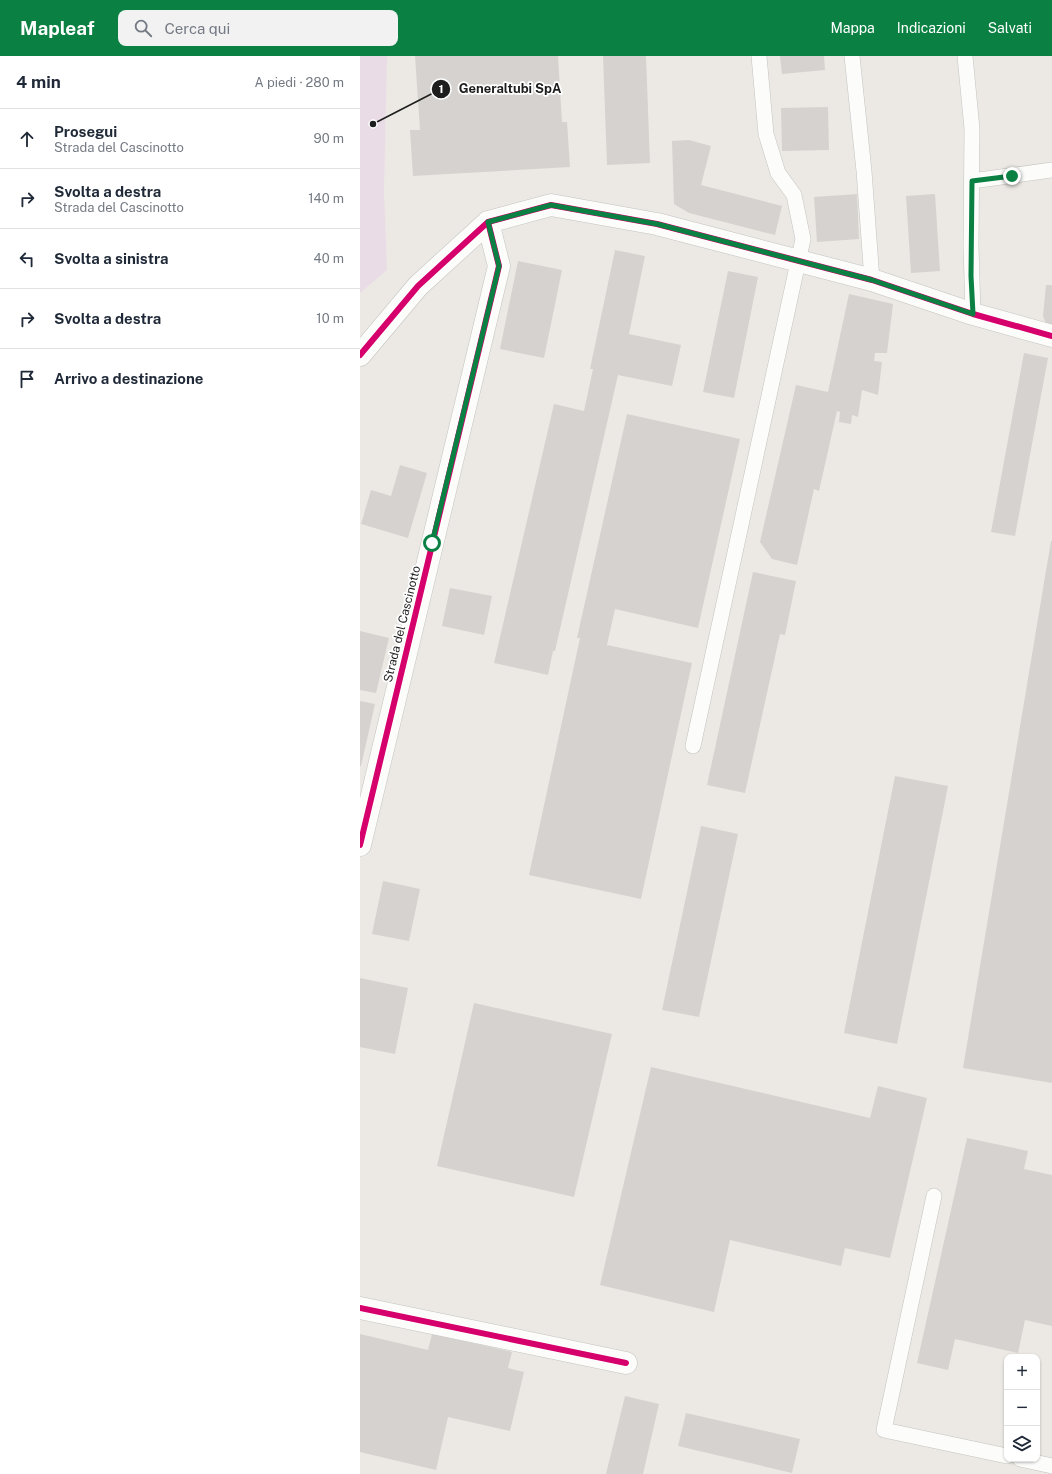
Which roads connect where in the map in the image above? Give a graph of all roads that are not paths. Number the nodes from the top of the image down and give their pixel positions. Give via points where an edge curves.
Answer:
1 (759, 56) edge
2 (852, 56) edge
3 (965, 56) edge
4 (1052, 170) edge
5 (972, 181) junction
6 (488, 222) junction
7 (798, 261) junction
8 (872, 280) junction
9 (973, 314) junction
10 (1052, 336) edge
11 (360, 355) edge
12 (693, 746) dead end
13 (365, 803) edge
14 (360, 845) edge
15 (934, 1196) dead end
16 (360, 1308) edge
17 (626, 1363) dead end
18 (1004, 1455) edge
19 (1034, 1462) edge
20 (1052, 1466) edge

1 - 7 lane via 766,134 778,173 794,195 803,239
2 - 8 lane
3 - 5 lane via 972,129
4 - 5 lane
5 - 9 lane
6 - 7 street via 551,205 657,224
6 - 11 street via 418,286
6 - 13 street, Strada del Cascinotto via 499,266
7 - 8 street
7 - 12 lane
8 - 9 street
9 - 10 street
13 - 14 street, Strada del Cascinotto
15 - 18 lane via 884,1430
16 - 17 street
19 - 20 lane

